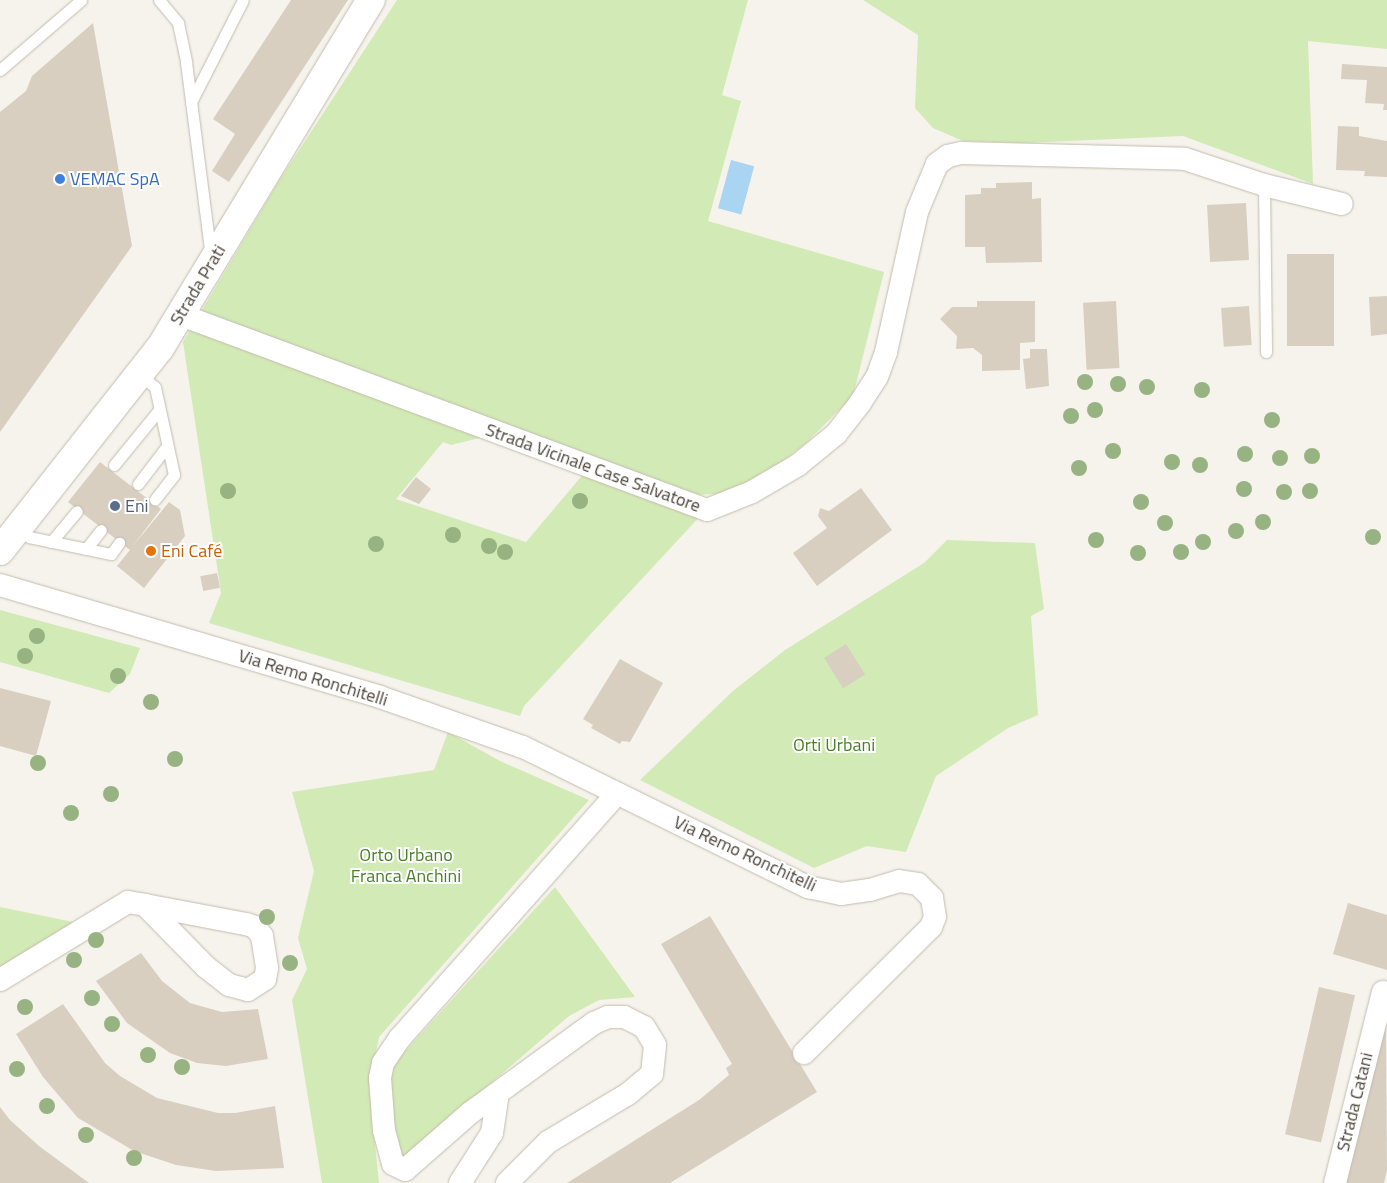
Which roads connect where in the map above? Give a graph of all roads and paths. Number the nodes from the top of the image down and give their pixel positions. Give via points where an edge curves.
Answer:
1 (81, 0) edge
2 (159, 0) edge
3 (172, 0) edge
4 (243, 0) edge
5 (371, 0) edge
6 (178, 23) junction
7 (0, 70) edge
8 (191, 102) junction
9 (1264, 185) junction
10 (1342, 204) dead end
11 (211, 263) junction
12 (181, 315) junction
13 (1266, 352) dead end
14 (140, 375) junction
15 (159, 410) junction
16 (168, 446) junction
17 (114, 465) dead end
18 (138, 484) dead end
19 (155, 499) dead end
20 (77, 511) dead end
21 (18, 529) junction
22 (101, 530) dead end
23 (51, 542) junction
24 (119, 543) dead end
25 (86, 549) junction
26 (0, 551) edge
27 (0, 585) edge
28 (617, 794) junction
29 (145, 905) junction
30 (0, 980) edge
31 (1383, 992) dead end
32 (804, 1053) dead end
33 (498, 1093) junction
34 (460, 1183) edge
35 (507, 1183) edge
36 (1335, 1183) edge

1 - 7 lane
2 - 6 lane
3 - 6 lane
4 - 8 lane
5 - 11 street, Strada Prati
6 - 8 lane
8 - 11 lane
9 - 10 street, Strada Vicinale Case Salvatore
9 - 12 street, Strada Vicinale Case Salvatore via 1185,159 1157,156 961,153 948,156 937,164 917,212 886,352 877,377 860,403 836,434 798,465 752,492 707,510
9 - 13 lane
11 - 12 street, Strada Prati
12 - 14 street, Strada Prati
14 - 15 lane via 155,387
14 - 21 street, Strada Prati
15 - 16 lane
15 - 17 lane
16 - 18 lane
16 - 19 lane via 174,475
20 - 23 lane
21 - 23 lane via 29,537
21 - 26 street, Strada Prati
22 - 25 lane
23 - 25 lane
24 - 25 lane via 111,554
27 - 28 street, Via Remo Ronchitelli via 380,697 523,747
28 - 32 street, Via Remo Ronchitelli via 808,887 840,894 908,881 926,890 935,908 932,927
28 - 33 street via 390,1050 380,1078 384,1131 393,1164 405,1170
29 - 29 street via 255,927 262,936 267,968 265,979 248,990 229,985 206,967
29 - 30 street via 128,902
31 - 36 street, Strada Catani
33 - 34 street via 492,1134
33 - 35 street via 594,1023 608,1017 635,1021 646,1029 655,1046 655,1065 644,1083 548,1142

